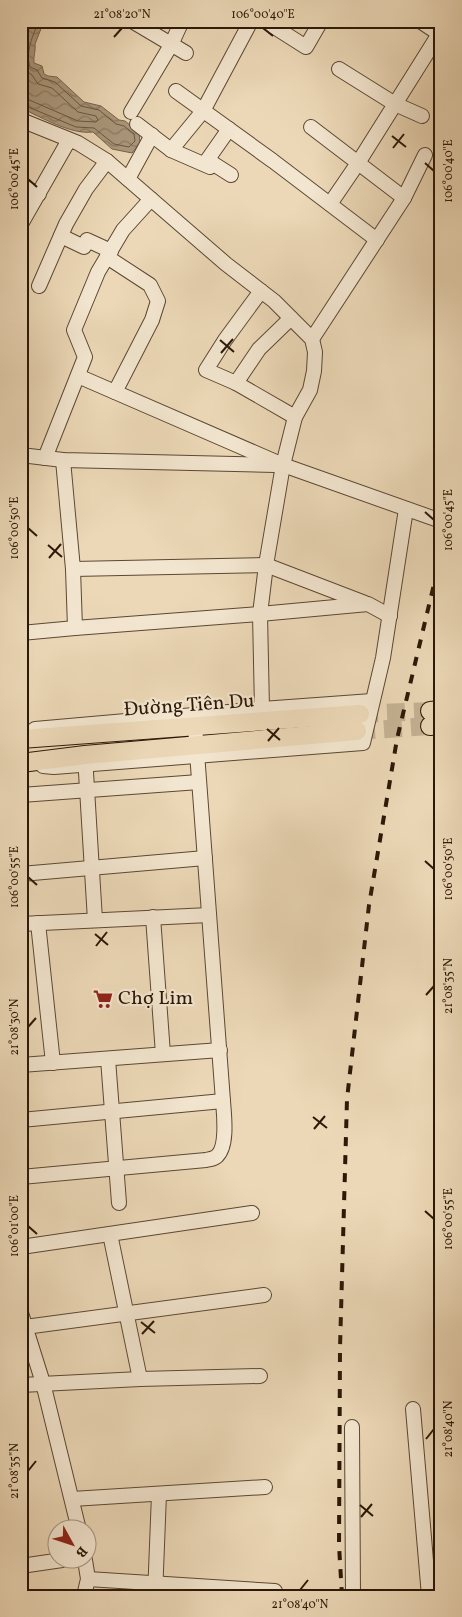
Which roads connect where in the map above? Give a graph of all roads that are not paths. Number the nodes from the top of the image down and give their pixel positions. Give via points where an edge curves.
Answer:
1 (132, 21) edge
2 (182, 21) edge
3 (251, 21) edge
4 (265, 21) edge
5 (321, 21) edge
6 (420, 21) edge
7 (440, 34) edge
8 (171, 45) junction
9 (186, 53) dead end
10 (339, 69) dead end
11 (176, 91) dead end
12 (395, 104) junction
13 (203, 111) junction
14 (422, 116) dead end
15 (21, 120) edge
16 (311, 127) dead end
17 (229, 128) junction
18 (152, 135) junction
19 (69, 140) junction
20 (171, 150) junction
21 (424, 155) dead end
22 (107, 161) junction
23 (209, 161) junction
24 (358, 163) junction
25 (232, 175) dead end
26 (128, 179) junction
27 (21, 186) edge
28 (39, 194) junction
29 (404, 198) junction
30 (151, 199) junction
31 (330, 204) junction
32 (21, 224) edge
33 (61, 236) junction
34 (377, 240) junction
35 (109, 254) junction
36 (39, 286) dead end
37 (261, 291) junction
38 (291, 318) junction
39 (312, 339) junction
40 (78, 376) junction
41 (236, 383) junction
42 (115, 392) junction
43 (295, 417) junction
44 (21, 455) edge
45 (44, 458) junction
46 (63, 460) junction
47 (283, 465) junction
48 (406, 509) junction
49 (441, 521) edge
50 (266, 565) junction
51 (73, 569) junction
52 (368, 604) junction
53 (260, 614) junction
54 (390, 616) junction
55 (75, 628) junction
56 (21, 633) edge
57 (372, 701) junction
58 (262, 709) junction
59 (195, 726) junction
60 (21, 739) edge
61 (197, 751) junction
62 (86, 760) junction
63 (22, 762) edge
64 (199, 782) junction
65 (87, 790) junction
66 (21, 795) edge
67 (205, 858) junction
68 (91, 868) junction
69 (21, 874) edge
70 (209, 915) junction
71 (153, 917) junction
72 (95, 920) junction
73 (38, 923) junction
74 (21, 924) edge
75 (220, 1050) junction
76 (163, 1054) junction
77 (108, 1059) junction
78 (53, 1063) junction
79 (21, 1066) edge
80 (223, 1101) junction
81 (112, 1112) junction
82 (21, 1120) edge
83 (116, 1168) junction
84 (21, 1177) edge
85 (119, 1203) dead end
86 (252, 1213) dead end
87 (110, 1234) junction
88 (21, 1247) edge
89 (264, 1295) dead end
90 (21, 1313) edge
91 (126, 1313) junction
92 (25, 1327) junction
93 (260, 1376) dead end
94 (140, 1379) junction
95 (43, 1382) junction
96 (21, 1385) edge
97 (413, 1409) dead end
98 (352, 1427) dead end
99 (265, 1487) dead end
100 (159, 1494) junction
101 (72, 1499) junction
102 (76, 1520) edge
103 (48, 1562) edge
104 (21, 1566) edge
105 (87, 1570) edge
106 (88, 1579) junction
107 (156, 1590) edge
108 (275, 1590) dead end
109 (230, 1592) edge
110 (84, 1596) edge
111 (353, 1596) edge
112 (429, 1596) edge

1 - 8 street
2 - 8 street
3 - 13 street
4 - 5 street via 306,47
6 - 7 street
7 - 12 street
8 - 9 street
8 - 18 street via 134,118
10 - 12 street
11 - 13 street
12 - 14 street
12 - 24 street
13 - 17 street
13 - 20 street
15 - 19 street
16 - 24 street
17 - 23 street
17 - 31 street
18 - 20 street
18 - 26 street
19 - 22 street
19 - 28 street
20 - 23 street via 210,167
21 - 29 street
22 - 26 street
22 - 33 street via 86,189
23 - 25 street
24 - 29 street
24 - 31 street
26 - 30 street
27 - 28 street
28 - 32 street
29 - 34 street
30 - 35 street via 123,230
30 - 37 street
31 - 34 street
33 - 35 street via 84,247 87,240
33 - 36 street
34 - 39 street
35 - 40 street via 74,330 85,357
35 - 42 street via 150,285 158,301 152,320
37 - 38 street
37 - 41 street via 206,370
38 - 39 street
38 - 41 street via 259,349
39 - 43 street via 316,352 310,390
40 - 42 street
40 - 45 street
41 - 43 street
42 - 47 street
43 - 47 street
44 - 45 street
45 - 46 street
46 - 47 street
46 - 51 street
47 - 48 street
47 - 50 street
48 - 49 street
48 - 54 street
50 - 51 street
50 - 52 street
50 - 53 street
51 - 55 street
52 - 53 street
52 - 54 street
53 - 55 street
53 - 58 street
54 - 57 street
55 - 56 street
57 - 58 street
57 - 61 street via 362,744
58 - 60 street via 35,729
59 - 60 main road, Đường Tiên Du
59 - 61 street
59 - 61 main road, Đường Tiên Du via 358,722
61 - 62 main road, Đường Tiên Du
61 - 64 street
62 - 63 main road, Đường Tiên Du
62 - 65 street
64 - 65 street
64 - 67 street
65 - 66 street
65 - 68 street
67 - 68 street
67 - 70 street
68 - 69 street
68 - 72 street
70 - 71 street
70 - 75 street
71 - 72 street
71 - 76 street
72 - 73 street
73 - 74 street
73 - 78 street
75 - 76 street
75 - 80 street
76 - 77 street
77 - 78 street
77 - 81 street
78 - 79 street
80 - 81 street
80 - 83 street via 224,1133 221,1150 215,1158
81 - 82 street
81 - 83 street
83 - 84 street
83 - 85 street
86 - 87 street
87 - 88 street
87 - 91 street
89 - 91 street
90 - 92 street
91 - 92 street
91 - 94 street
92 - 95 street
93 - 94 street
94 - 95 street
95 - 96 street
95 - 101 street
97 - 112 street
98 - 111 street
99 - 100 street
100 - 101 street
100 - 107 street
101 - 102 street
103 - 104 street
105 - 106 street
106 - 107 street
106 - 110 street
107 - 109 street
108 - 109 street

